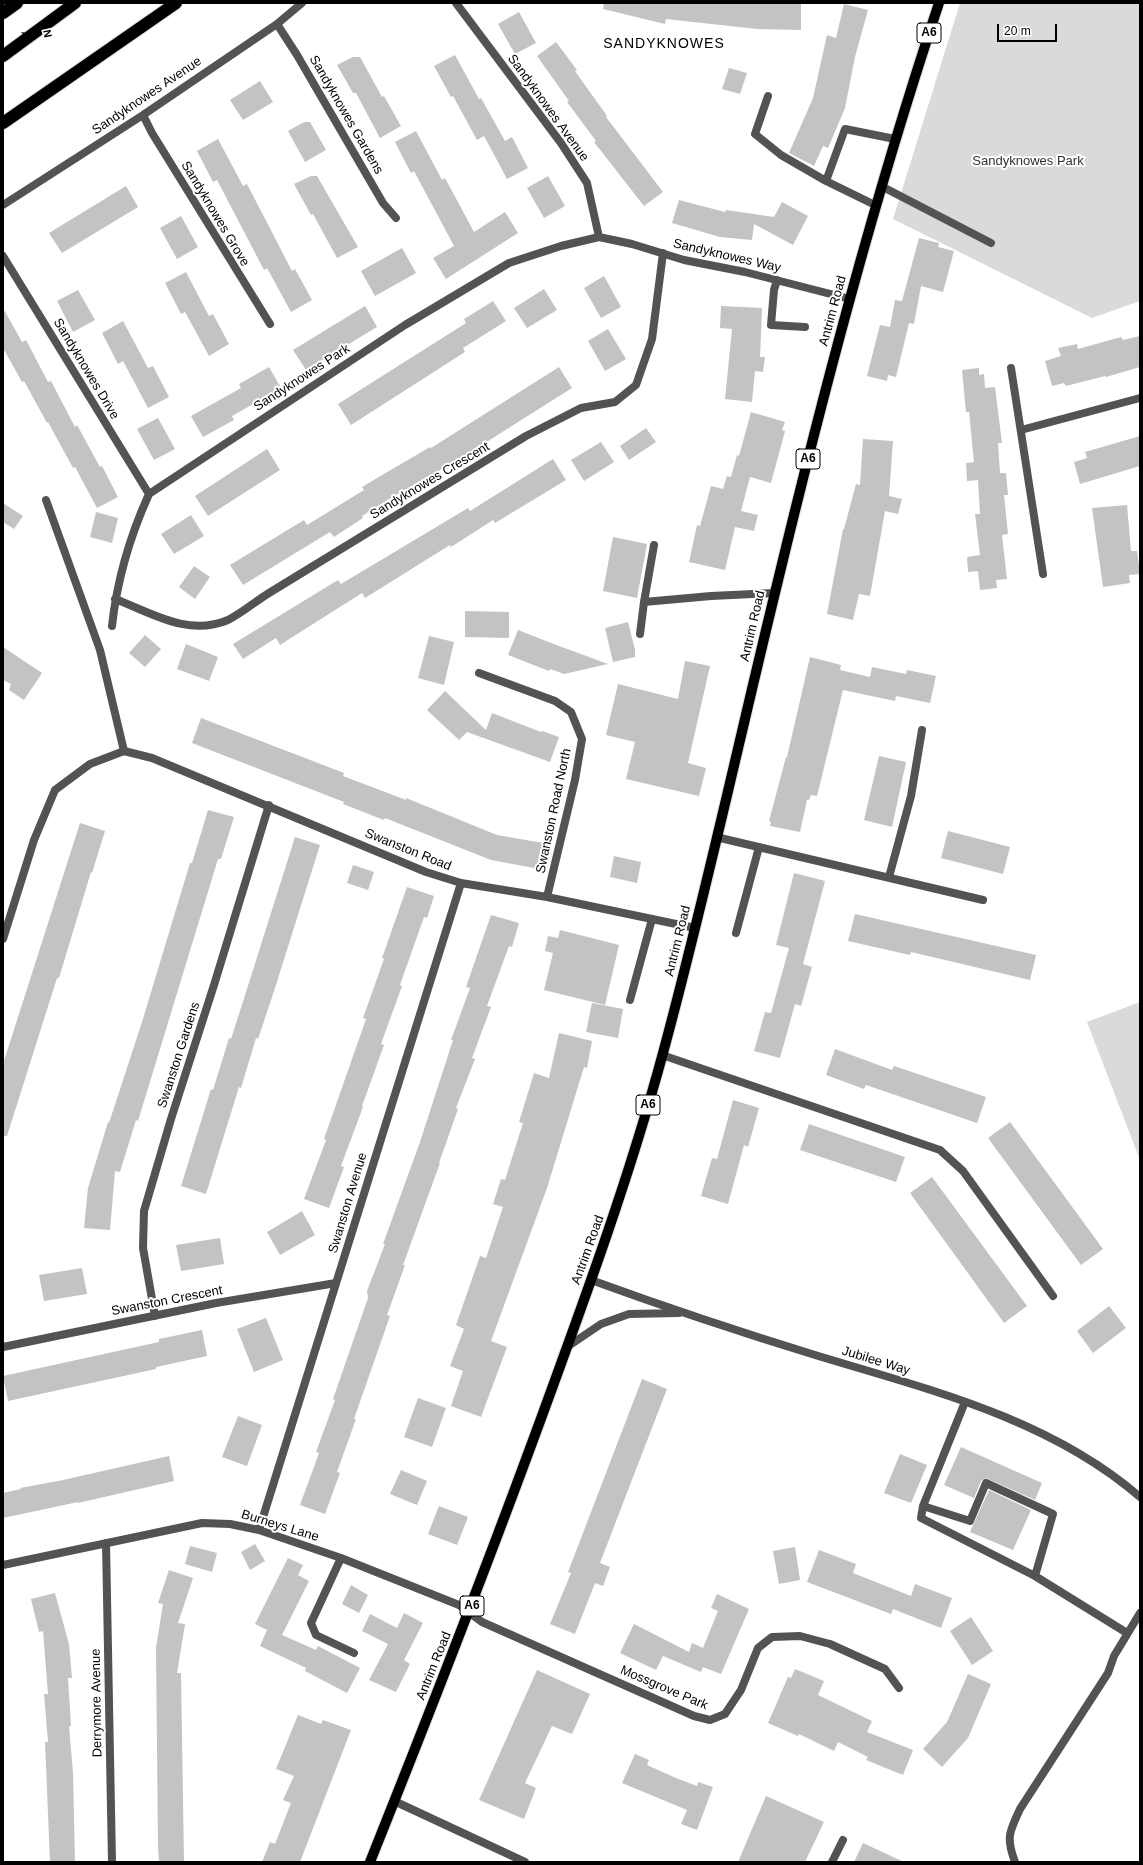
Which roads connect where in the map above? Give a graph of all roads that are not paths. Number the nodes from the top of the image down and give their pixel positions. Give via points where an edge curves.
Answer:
1 (17, 3) edge
2 (76, 3) edge
3 (176, 3) edge
4 (302, 3) edge
5 (456, 3) edge
6 (939, 3) edge
7 (3, 13) edge
8 (277, 24) junction
9 (3, 56) edge
10 (768, 96) dead end
11 (143, 115) junction
12 (3, 123) edge
13 (896, 139) junction
14 (826, 181) junction
15 (881, 186) junction
16 (3, 205) edge
17 (875, 205) junction
18 (396, 218) dead end
19 (599, 237) junction
20 (991, 243) dead end
21 (663, 253) junction
22 (3, 256) edge
23 (777, 280) junction
24 (850, 298) junction
25 (270, 324) dead end
26 (804, 327) dead end
27 (1011, 368) dead end
28 (1140, 398) edge
29 (1021, 430) junction
30 (149, 494) junction
31 (46, 500) dead end
32 (654, 545) dead end
33 (1043, 574) dead end
34 (774, 593) junction
35 (115, 599) junction
36 (644, 602) junction
37 (112, 626) dead end
38 (640, 634) dead end
39 (479, 673) dead end
40 (922, 730) dead end
41 (124, 752) junction
42 (269, 805) junction
43 (716, 837) junction
44 (759, 847) junction
45 (889, 877) junction
46 (461, 883) junction
47 (547, 897) junction
48 (983, 900) dead end
49 (652, 919) junction
50 (696, 928) junction
51 (736, 933) dead end
52 (3, 939) edge
53 (630, 1000) dead end
54 (662, 1055) junction
55 (591, 1280) junction
56 (336, 1283) junction
57 (1053, 1296) dead end
58 (686, 1313) junction
59 (155, 1316) junction
60 (3, 1346) edge
61 (567, 1347) junction
62 (965, 1402) junction
63 (1140, 1497) edge
64 (923, 1506) junction
65 (259, 1530) junction
66 (106, 1543) junction
67 (341, 1558) junction
68 (3, 1565) edge
69 (1035, 1576) junction
70 (469, 1612) junction
71 (1140, 1612) edge
72 (1127, 1633) junction
73 (354, 1653) dead end
74 (899, 1688) dead end
75 (394, 1801) junction
76 (843, 1840) dead end
77 (112, 1862) edge
78 (370, 1862) edge
79 (524, 1862) edge
80 (832, 1862) edge
81 (1015, 1862) edge

1 - 7 highway
2 - 9 highway
3 - 12 highway
4 - 8 street, Sandyknowes Avenue
5 - 19 street, Sandyknowes Avenue via 561,143 587,183
6 - 13 main road, Antrim Road / A6
8 - 11 street, Sandyknowes Avenue
8 - 18 street, Sandyknowes Gardens via 383,203
10 - 14 street via 755,134 780,155
11 - 16 street, Sandyknowes Avenue
11 - 25 street, Sandyknowes Grove
13 - 14 street via 845,129
13 - 15 main road, Antrim Road / A6
14 - 17 street
15 - 17 main road, Antrim Road / A6
15 - 20 street
17 - 24 main road, Antrim Road / A6
19 - 21 street, Sandyknowes Way
19 - 30 street, Sandyknowes Park via 560,246 509,263 405,325
21 - 23 street, Sandyknowes Way
21 - 35 street, Sandyknowes Crescent via 652,339 636,385 615,402 581,408 526,436 229,620 205,627 173,623
22 - 30 street, Sandyknowes Drive
23 - 24 street, Sandyknowes Way
23 - 26 street via 771,325
24 - 34 main road, Antrim Road / A6
27 - 29 street
28 - 29 street
29 - 33 street
30 - 35 street via 135,524
31 - 41 street via 100,650
32 - 36 street
34 - 36 street
34 - 43 main road, Antrim Road / A6
35 - 37 street
36 - 38 street
39 - 47 street, Swanston Road North via 555,701 571,712 582,739 575,780
40 - 45 street via 911,796
41 - 42 street, Swanston Road via 152,758
41 - 52 street via 90,764 55,790 34,840
42 - 46 street, Swanston Road via 426,872
42 - 59 street, Swanston Gardens via 144,1211 143,1248
43 - 44 street
43 - 50 main road, Antrim Road / A6
44 - 45 street
44 - 51 street
45 - 48 street
46 - 47 street, Swanston Road
46 - 56 street, Swanston Avenue
47 - 49 street, Swanston Road
49 - 50 street, Swanston Road
49 - 53 street
50 - 54 main road, Antrim Road / A6
54 - 55 main road, Antrim Road / A6 via 630,1166
54 - 57 street via 940,1150 963,1171
55 - 58 street, Jubilee Way
55 - 61 main road, Antrim Road / A6
56 - 59 street, Swanston Crescent
56 - 65 street, Swanston Avenue
58 - 61 street via 629,1314 600,1324
58 - 62 street, Jubilee Way
59 - 60 street, Swanston Crescent
61 - 70 main road, Antrim Road / A6
62 - 63 street, Jubilee Way via 1040,1433 1095,1463
62 - 64 street
64 - 69 street via 921,1518
64 - 69 street via 970,1521 986,1483 1053,1514
65 - 66 street, Burneys Lane via 230,1524 202,1523
65 - 67 street, Burneys Lane
66 - 68 street, Burneys Lane
66 - 77 street, Derrymore Avenue
67 - 70 street, Burneys Lane via 459,1605
67 - 73 street via 311,1624 316,1635
69 - 72 street
70 - 74 street, Mossgrove Park via 482,1622 694,1716 710,1720 725,1714 741,1690 758,1648 772,1637 800,1636 830,1644 885,1669
70 - 75 main road, Antrim Road / A6
71 - 72 street
72 - 81 street via 1108,1673 1010,1828 1009,1846
75 - 78 main road, Antrim Road / A6
75 - 79 street
76 - 80 street

